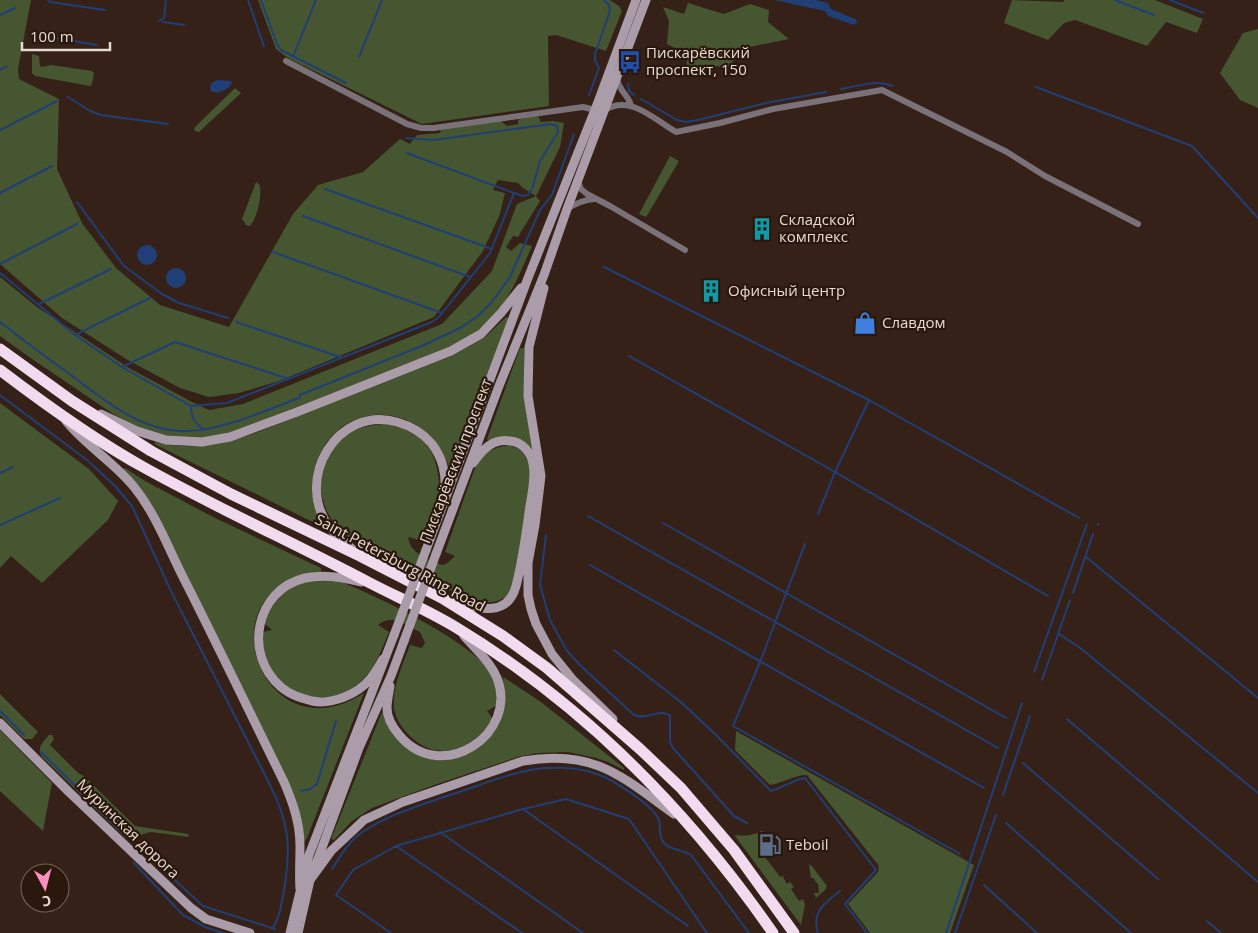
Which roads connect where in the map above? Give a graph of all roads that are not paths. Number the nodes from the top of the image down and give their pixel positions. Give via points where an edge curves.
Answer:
1 (636, 0) edge
2 (646, 0) edge
3 (286, 61) dead end
4 (617, 79) junction
5 (631, 106) junction
6 (595, 110) junction
7 (605, 110) junction
8 (578, 181) junction
9 (595, 199) junction
10 (567, 210) junction
11 (1138, 224) dead end
12 (685, 250) dead end
13 (544, 275) junction
14 (528, 278) junction
15 (0, 349) edge
16 (0, 370) edge
17 (72, 401) junction
18 (59, 414) junction
19 (466, 473) junction
20 (440, 511) junction
21 (360, 556) junction
22 (373, 585) junction
23 (442, 598) junction
24 (456, 627) junction
25 (383, 660) junction
26 (391, 676) junction
27 (0, 723) edge
28 (640, 749) junction
29 (687, 822) junction
30 (310, 880) junction
31 (300, 889) junction
32 (293, 918) junction
33 (250, 933) edge
34 (281, 933) edge
35 (290, 933) edge
36 (298, 933) edge
37 (773, 933) edge
38 (794, 933) edge

1 - 6 main road, Пискарёвский проспект
2 - 4 main road, Пискарёвский проспект
3 - 6 street via 420,128 583,107
4 - 5 street
4 - 7 main road, Пискарёвский проспект
5 - 7 street via 617,104
5 - 11 street via 676,132 773,109 882,90 1007,152 1045,176
6 - 14 main road, Пискарёвский проспект
7 - 8 main road, Пискарёвский проспект
8 - 9 street via 581,189
8 - 10 main road, Пискарёвский проспект
9 - 10 street via 576,203
9 - 12 street
10 - 13 main road, Пискарёвский проспект
13 - 19 main road, Пискарёвский проспект
13 - 28 main road via 544,291 528,347 528,396 541,476 528,563 531,609 543,639 562,667
14 - 17 main road via 481,334 452,351 230,436 202,442 166,440 137,431
14 - 20 main road, Пискарёвский проспект
15 - 17 highway, Saint Petersburg Ring Road
16 - 18 highway, Saint Petersburg Ring Road
17 - 21 highway, Saint Petersburg Ring Road via 151,451
18 - 22 highway, Saint Petersburg Ring Road via 143,467
18 - 31 main road via 79,437 134,487 201,613 294,804 300,846
19 - 23 main road via 480,452 498,441 516,442 531,457 534,478 519,576 514,596 498,608 478,608
19 - 26 main road, Пискарёвский проспект, bridge
20 - 21 main road via 446,478 443,462 427,438 412,427 391,420 355,425 328,449 321,460 316,489 322,516
20 - 25 main road, Пискарёвский проспект, bridge
21 - 23 highway, Saint Petersburg Ring Road
22 - 24 highway, Saint Petersburg Ring Road
22 - 25 main road via 331,576 296,581 276,594 267,605 259,624 258,642 265,665 277,684 297,697 317,702 333,700 355,691 370,680
23 - 28 highway, Saint Petersburg Ring Road via 547,668
24 - 26 main road via 491,666 499,687 499,706 492,726 474,746 447,756 431,756 407,744 388,716
24 - 29 highway, Saint Petersburg Ring Road via 517,667 588,723
25 - 31 main road, Пискарёвский проспект
26 - 30 main road, Пискарёвский проспект
27 - 33 main road, Муринская дорога via 191,908 206,919
28 - 38 highway, Saint Petersburg Ring Road via 680,788 734,850
29 - 30 main road via 637,786 602,766 540,758 503,767 403,802 364,820 331,851
29 - 37 highway, Saint Petersburg Ring Road via 720,860
30 - 36 main road, Пискарёвский проспект
31 - 32 main road, Пискарёвский проспект
32 - 34 main road
32 - 35 main road, Пискарёвский проспект

